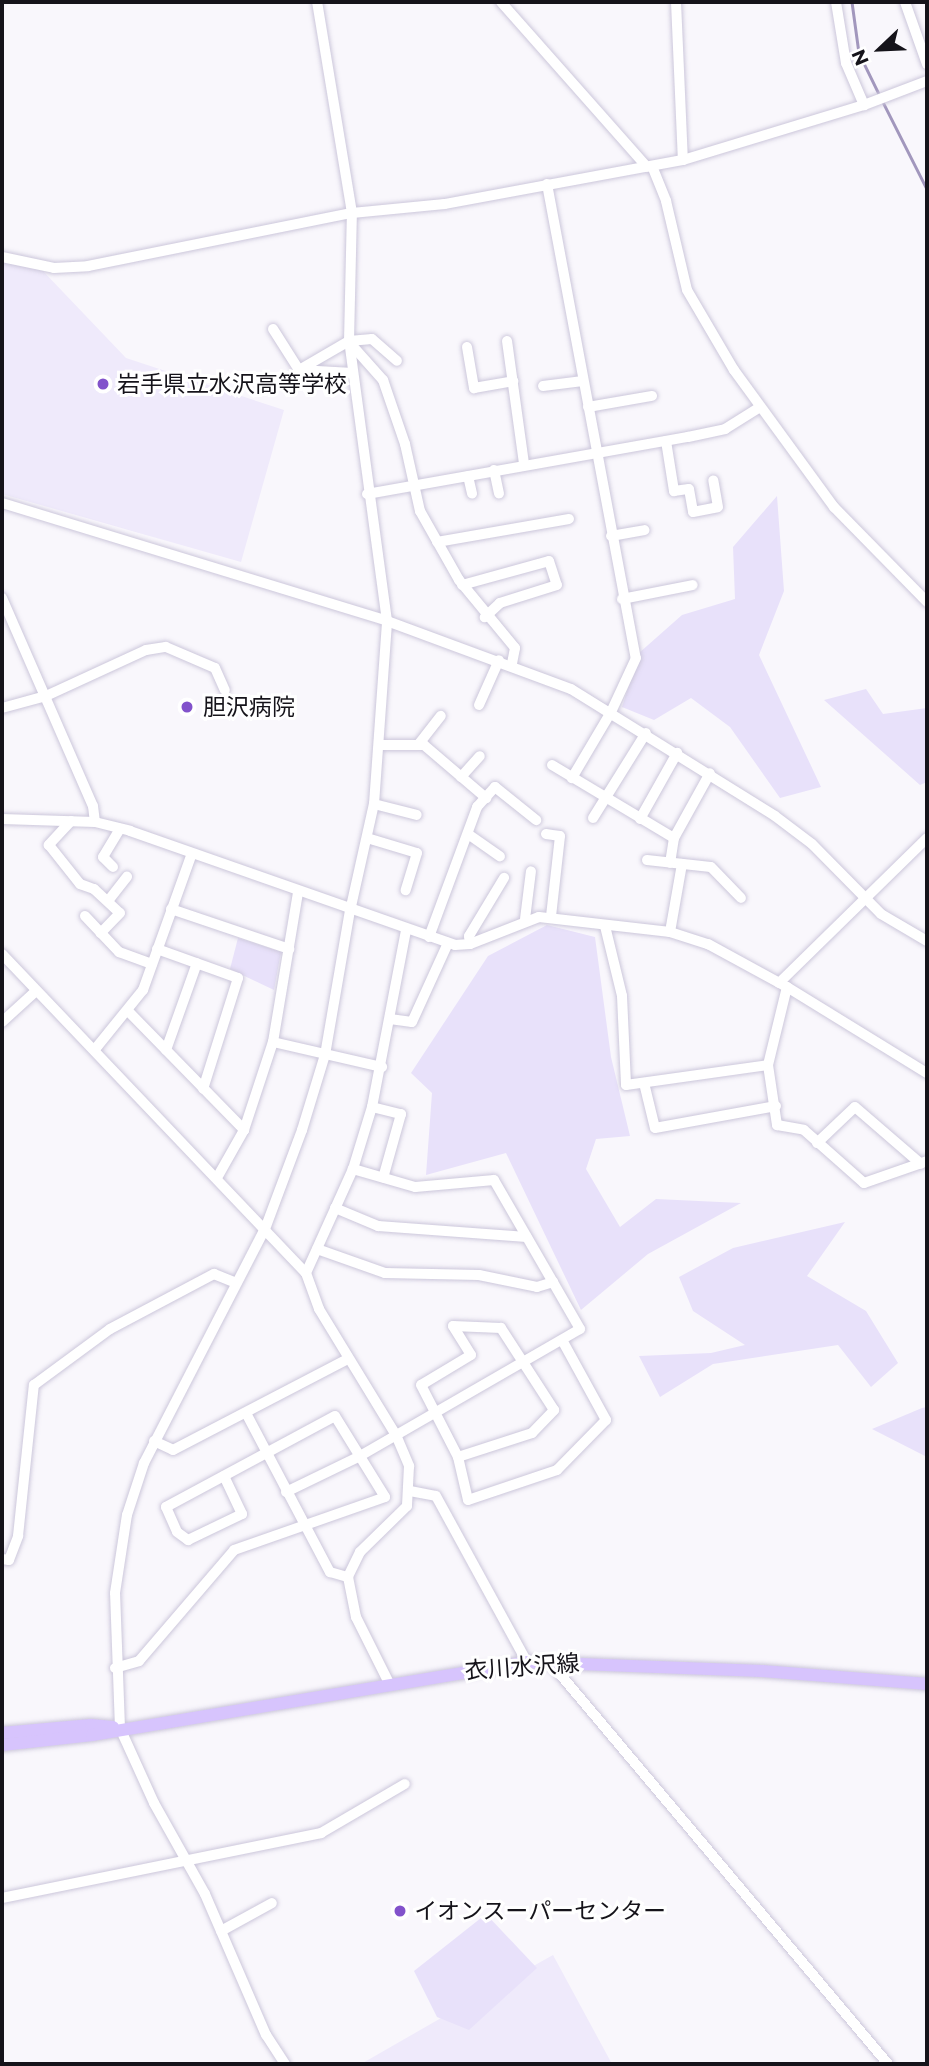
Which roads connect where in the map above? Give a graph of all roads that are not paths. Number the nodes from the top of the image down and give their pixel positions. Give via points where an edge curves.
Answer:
1 (317, 2) edge
2 (501, 2) edge
3 (676, 2) edge
4 (836, 2) edge
5 (905, 2) edge
6 (927, 64) edge
7 (927, 80) edge
8 (864, 105) junction
9 (683, 160) junction
10 (649, 166) junction
11 (547, 184) junction
12 (352, 213) junction
13 (2, 257) edge
14 (273, 329) dead end
15 (349, 341) junction
16 (507, 341) dead end
17 (467, 347) dead end
18 (397, 361) dead end
19 (299, 370) junction
20 (352, 373) junction
21 (513, 381) junction
22 (583, 381) junction
23 (543, 386) dead end
24 (652, 396) dead end
25 (587, 407) junction
26 (759, 408) junction
27 (666, 441) junction
28 (595, 451) junction
29 (524, 463) junction
30 (494, 470) junction
31 (468, 476) junction
32 (713, 480) dead end
33 (415, 486) junction
34 (499, 493) dead end
35 (367, 494) junction
36 (472, 494) dead end
37 (2, 503) edge
38 (569, 519) dead end
39 (644, 530) dead end
40 (611, 536) junction
41 (437, 542) junction
42 (693, 585) dead end
43 (462, 586) junction
44 (2, 598) edge
45 (622, 599) junction
46 (927, 602) edge
47 (485, 617) junction
48 (387, 621) junction
49 (499, 660) junction
50 (512, 664) junction
51 (225, 690) dead end
52 (46, 696) junction
53 (479, 705) dead end
54 (2, 708) edge
55 (611, 712) junction
56 (441, 716) dead end
57 (646, 733) junction
58 (381, 745) junction
59 (418, 745) junction
60 (677, 752) junction
61 (480, 757) dead end
62 (552, 765) dead end
63 (710, 773) junction
64 (461, 777) junction
65 (572, 778) junction
66 (486, 798) junction
67 (605, 798) junction
68 (374, 804) junction
69 (416, 815) dead end
70 (593, 818) dead end
71 (2, 819) edge
72 (640, 819) junction
73 (536, 820) dead end
74 (71, 821) junction
75 (95, 822) junction
76 (120, 828) junction
77 (468, 834) junction
78 (546, 834) dead end
79 (367, 838) junction
80 (674, 838) junction
81 (927, 838) edge
82 (192, 853) junction
83 (500, 856) dead end
84 (647, 860) dead end
85 (670, 863) junction
86 (682, 864) junction
87 (113, 867) dead end
88 (531, 871) dead end
89 (127, 877) dead end
90 (504, 878) dead end
91 (406, 890) dead end
92 (298, 893) junction
93 (741, 898) dead end
94 (864, 898) junction
95 (108, 901) junction
96 (171, 909) junction
97 (350, 911) junction
98 (85, 916) dead end
99 (551, 916) junction
100 (525, 919) junction
101 (605, 926) junction
102 (406, 930) junction
103 (670, 932) junction
104 (101, 933) junction
105 (429, 937) junction
106 (927, 941) edge
107 (448, 943) junction
108 (470, 944) junction
109 (157, 949) junction
110 (289, 949) junction
111 (2, 954) edge
112 (197, 963) junction
113 (152, 964) junction
114 (783, 985) junction
115 (36, 991) junction
116 (129, 1012) junction
117 (390, 1019) junction
118 (2, 1022) edge
119 (273, 1042) junction
120 (96, 1048) junction
121 (166, 1050) junction
122 (325, 1055) junction
123 (768, 1065) junction
124 (382, 1067) junction
125 (927, 1073) edge
126 (644, 1083) junction
127 (203, 1089) junction
128 (776, 1105) junction
129 (372, 1107) junction
130 (244, 1130) junction
131 (817, 1143) junction
132 (924, 1162) edge
133 (353, 1168) junction
134 (218, 1176) junction
135 (383, 1178) junction
136 (335, 1208) junction
137 (265, 1229) junction
138 (527, 1237) junction
139 (317, 1249) junction
140 (306, 1273) junction
141 (552, 1282) junction
142 (236, 1283) junction
143 (562, 1340) junction
144 (348, 1359) junction
145 (526, 1362) junction
146 (437, 1410) junction
147 (246, 1413) junction
148 (397, 1435) junction
149 (154, 1441) junction
150 (265, 1455) junction
151 (360, 1456) junction
152 (457, 1457) junction
153 (224, 1476) junction
154 (410, 1491) junction
155 (286, 1492) junction
156 (305, 1527) junction
157 (2, 1559) edge
158 (348, 1577) junction
159 (549, 1661) junction
160 (527, 1662) junction
161 (115, 1668) junction
162 (389, 1683) junction
163 (927, 1684) edge
164 (120, 1728) junction
165 (2, 1733) edge
166 (2, 1745) edge
167 (405, 1783) dead end
168 (189, 1860) junction
169 (2, 1898) edge
170 (272, 1903) dead end
171 (221, 1931) junction
172 (285, 2064) edge
173 (888, 2064) edge

1 - 12 street
2 - 10 street
3 - 9 street
4 - 8 street via 846,63
5 - 6 street
7 - 8 street
8 - 9 street
9 - 10 street
10 - 11 street
10 - 26 street via 666,201 687,290
11 - 12 street via 445,204
11 - 22 street
12 - 13 street via 88,266 54,268
12 - 15 street
14 - 19 street
15 - 18 street via 372,339
15 - 19 street
15 - 20 street
15 - 33 street via 383,380
16 - 21 street
17 - 21 street via 474,388
19 - 20 street
20 - 35 street
21 - 29 street
22 - 23 street
22 - 25 street
24 - 25 street
25 - 28 street
26 - 27 street via 725,429
26 - 46 street via 834,507
27 - 28 street
27 - 32 street via 674,491 689,489 693,512 718,507
28 - 29 street
28 - 40 street
29 - 30 street
30 - 31 street
30 - 34 street
31 - 33 street
31 - 36 street
33 - 35 street
33 - 41 street via 420,511
35 - 48 street
37 - 48 street
38 - 41 street
39 - 40 street
40 - 45 street
41 - 43 street
42 - 45 street
43 - 47 street
43 - 47 street via 549,561 557,584 500,603
44 - 52 street
45 - 55 street via 636,658
47 - 50 street via 514,649
48 - 49 street
48 - 58 street
49 - 50 street
49 - 53 street
50 - 55 street
51 - 52 street via 215,668 166,647 146,650
52 - 54 street
52 - 75 street via 93,806
55 - 57 street
55 - 65 street
56 - 59 street
57 - 60 street
57 - 67 street
58 - 59 street
58 - 68 street
59 - 64 street
60 - 63 street
60 - 72 street
61 - 64 street
62 - 65 street
63 - 80 street
63 - 94 street via 812,844
64 - 66 street
65 - 67 street
66 - 73 street via 495,787
66 - 77 street
67 - 70 street
67 - 72 street
68 - 69 street
68 - 79 street
71 - 74 street
72 - 80 street
74 - 75 street
74 - 95 street via 49,845 80,884
75 - 76 street
76 - 82 street
76 - 87 street via 103,857
77 - 83 street
77 - 105 street
78 - 99 street via 560,836
79 - 91 street via 417,853
79 - 97 street
80 - 85 street
81 - 94 street
82 - 92 street
82 - 96 street
84 - 85 street
85 - 86 street
86 - 93 street via 711,867
86 - 103 street
88 - 100 street
89 - 95 street
90 - 108 street via 470,936
92 - 97 street
92 - 110 street
94 - 106 street via 897,927
94 - 114 street
95 - 104 street via 120,913
96 - 109 street
96 - 110 street
97 - 102 street
97 - 122 street
98 - 104 street
99 - 100 street
99 - 101 street
100 - 108 street
101 - 103 street
101 - 126 street via 622,996 626,1085
102 - 105 street
102 - 117 street
103 - 114 street via 708,944
104 - 113 street via 119,952
105 - 107 street
107 - 108 street
107 - 117 street via 412,1022
109 - 112 street
109 - 113 street
110 - 119 street
111 - 115 street
112 - 121 street
112 - 127 street via 238,978
113 - 116 street
114 - 123 street
114 - 125 street
115 - 118 street
115 - 120 street
116 - 120 street
116 - 121 street
117 - 124 street
119 - 122 street
119 - 130 street
120 - 134 street
121 - 127 street
122 - 124 street
122 - 137 street
123 - 126 street
123 - 128 street
124 - 129 street
126 - 128 street via 655,1128
127 - 130 street
128 - 131 street via 777,1125 804,1130
129 - 133 street
129 - 135 street via 401,1114
130 - 134 street
131 - 132 street via 864,1183
131 - 132 street via 855,1107
133 - 135 street
133 - 136 street
134 - 137 street
135 - 138 street via 415,1187 494,1180
136 - 138 street via 378,1226
136 - 139 street
137 - 140 street
137 - 142 street
138 - 141 street
139 - 140 street
139 - 141 street via 385,1273 479,1275 537,1287
140 - 144 street via 319,1309
141 - 143 street via 580,1329
142 - 149 street
142 - 157 street via 214,1275 110,1329 34,1385 18,1536 9,1560
143 - 145 street
143 - 152 street via 606,1420 557,1470 468,1500
144 - 147 street
144 - 148 street
145 - 146 street
145 - 146 street via 501,1328 453,1326 471,1355 421,1385
145 - 152 street via 555,1410 532,1433
146 - 148 street
146 - 152 street
147 - 149 street via 173,1450
147 - 150 street
148 - 151 street
148 - 154 street via 409,1466
149 - 161 street via 127,1515 115,1593
150 - 151 street via 335,1416
150 - 153 street
150 - 155 street
151 - 155 street
151 - 156 street via 385,1497
153 - 153 street via 166,1507 177,1532 188,1540 242,1514
154 - 158 street via 402,1514 360,1552
154 - 160 street via 436,1496
155 - 156 street
156 - 158 street via 330,1572
156 - 161 street via 234,1550 139,1661
158 - 162 street via 356,1617
159 - 160 main road, 衣川水沢線
159 - 163 main road, 衣川水沢線
159 - 173 street
160 - 162 main road, 衣川水沢線
161 - 164 street
162 - 164 main road, 衣川水沢線
164 - 165 main road, 衣川水沢線 via 91,1725
164 - 166 main road, 衣川水沢線
164 - 168 street via 154,1803
167 - 168 street via 321,1833
168 - 169 street
168 - 171 street
170 - 171 street
171 - 172 street via 255,2012

